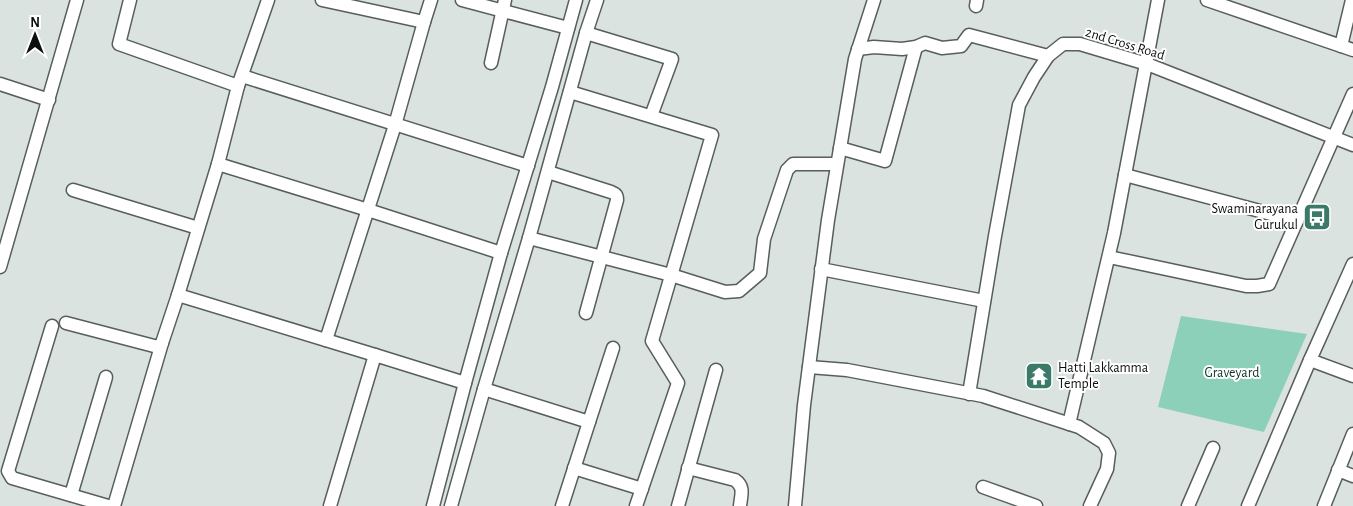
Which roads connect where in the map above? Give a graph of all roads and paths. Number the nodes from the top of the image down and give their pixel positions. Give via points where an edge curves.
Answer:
1 (77, 0) edge
2 (130, 0) edge
3 (268, 0) edge
4 (322, 0) edge
5 (431, 0) edge
6 (462, 0) edge
7 (576, 0) edge
8 (597, 0) edge
9 (874, 0) edge
10 (1158, 0) edge
11 (1207, 0) edge
12 (1352, 0) edge
13 (504, 5) edge
14 (424, 22) junction
15 (568, 28) junction
16 (586, 33) junction
17 (916, 47) junction
18 (1347, 48) edge
19 (858, 49) junction
20 (1048, 56) junction
21 (491, 63) dead end
22 (1147, 64) junction
23 (240, 81) junction
24 (0, 84) edge
25 (570, 92) junction
26 (1353, 94) edge
27 (49, 100) junction
28 (651, 116) junction
29 (395, 125) junction
30 (1334, 138) junction
31 (1353, 145) edge
32 (840, 148) junction
33 (218, 164) junction
34 (837, 164) junction
35 (528, 166) junction
36 (548, 172) junction
37 (1125, 175) junction
38 (73, 190) dead end
39 (368, 210) junction
40 (1297, 221) junction
41 (198, 228) junction
42 (529, 238) junction
43 (501, 253) junction
44 (1108, 257) junction
45 (601, 258) junction
46 (1353, 264) edge
47 (0, 267) edge
48 (821, 269) junction
49 (671, 276) junction
50 (178, 295) junction
51 (984, 301) junction
52 (586, 313) dead end
53 (66, 324) dead end
54 (52, 326) dead end
55 (326, 340) junction
56 (162, 343) junction
57 (613, 348) dead end
58 (375, 355) junction
59 (1310, 360) junction
60 (809, 367) junction
61 (716, 370) dead end
62 (1353, 376) edge
63 (106, 377) dead end
64 (465, 383) junction
65 (484, 389) junction
66 (969, 394) junction
67 (589, 422) junction
68 (1069, 424) junction
69 (1353, 434) edge
70 (1213, 448) dead end
71 (574, 468) junction
72 (688, 468) junction
73 (1338, 470) junction
74 (1353, 476) edge
75 (983, 487) dead end
76 (642, 489) junction
77 (71, 495) junction
78 (108, 506) edge
79 (114, 506) edge
80 (330, 506) edge
81 (433, 506) edge
82 (451, 506) edge
83 (562, 506) edge
84 (636, 506) edge
85 (678, 506) edge
86 (740, 506) edge
87 (795, 506) edge
88 (1036, 506) edge
89 (1090, 506) edge
90 (1188, 506) edge
91 (1248, 506) edge
92 (1324, 506) edge

1 - 27 street
2 - 23 street via 119,44
3 - 23 street
4 - 14 street
5 - 14 street
6 - 13 street
7 - 15 street
8 - 16 street
9 - 19 street
10 - 22 street
11 - 18 street
12 - 18 street
13 - 15 street
13 - 21 street
14 - 29 street
15 - 35 street
16 - 25 street
16 - 28 street via 672,59
17 - 19 street
17 - 20 street via 924,43 942,48 961,46 969,35
17 - 32 street via 885,161
19 - 32 street
20 - 22 street, 2nd Cross Road via 1063,44 1080,44
20 - 51 street, 2nd Cross Road via 1019,105
22 - 30 street, 2nd Cross Road
22 - 37 street
23 - 29 street
23 - 33 street
24 - 27 street
25 - 28 street
25 - 36 street
26 - 30 street
27 - 47 street
28 - 49 street via 712,135
29 - 35 street
29 - 39 street
30 - 31 street, 2nd Cross Road
30 - 40 street
32 - 34 street
33 - 39 street
33 - 41 street
34 - 48 street
34 - 49 street via 793,164 787,170 764,239 760,273 739,291 725,292
35 - 43 street
36 - 42 street
36 - 45 street via 616,194
37 - 40 street
37 - 44 street
38 - 41 street
39 - 43 street
39 - 55 street
40 - 44 street via 1269,284 1246,286
41 - 50 street
42 - 45 street
42 - 65 street
43 - 64 street
44 - 68 street
45 - 49 street
45 - 52 street
46 - 59 street
48 - 51 street
48 - 60 street
49 - 76 street via 652,341 678,383
50 - 55 street
50 - 56 street
51 - 66 street, 2nd Cross Road
53 - 56 street via 156,347
54 - 77 street via 8,471 12,478
55 - 58 street
56 - 79 street
57 - 67 street
58 - 64 street
58 - 80 street
59 - 62 street
59 - 91 street
60 - 66 street via 847,370
60 - 87 street
61 - 72 street
63 - 77 street
64 - 81 street
65 - 67 street
65 - 82 street
66 - 68 street
67 - 71 street
68 - 89 street via 1104,443 1109,453 1107,469
69 - 73 street
70 - 90 street
71 - 76 street
71 - 83 street
72 - 85 street
72 - 86 street via 735,480 742,490
73 - 74 street
73 - 92 street
75 - 88 street
76 - 84 street
77 - 78 street

